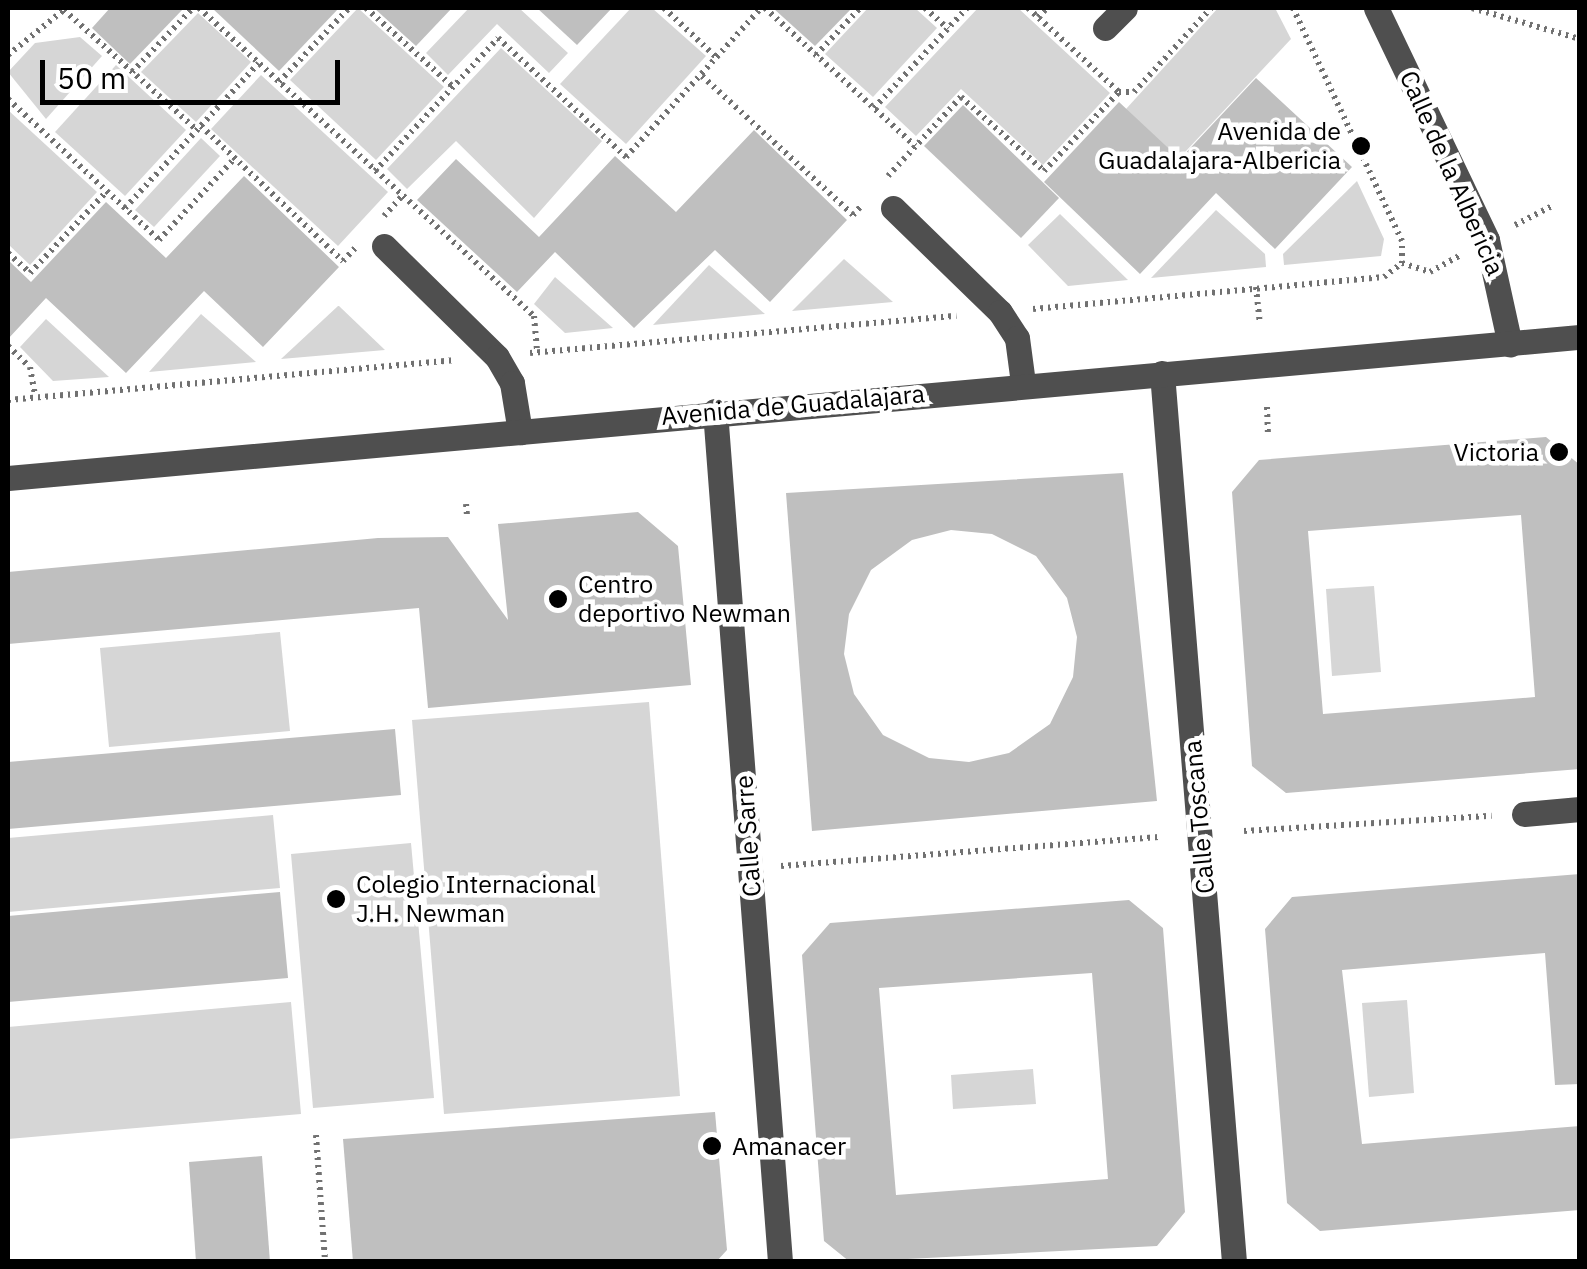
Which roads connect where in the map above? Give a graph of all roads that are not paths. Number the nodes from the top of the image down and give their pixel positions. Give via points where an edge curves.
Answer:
1 (1125, 8) edge
2 (1376, 8) edge
3 (1106, 28) dead end
4 (893, 208) dead end
5 (376, 234) road end
6 (1580, 337) edge
7 (1510, 345) junction
8 (1162, 374) junction
9 (1024, 383) junction
10 (715, 411) junction
11 (520, 432) junction
12 (8, 478) edge
13 (1580, 809) edge
14 (1513, 814) road end
15 (780, 1262) edge
16 (1234, 1262) edge

1 - 3 street
2 - 7 street, Calle de la Albericia via 1488,240
4 - 9 street via 1000,312 1017,338
5 - 11 street via 497,356 512,383
6 - 7 street, Avenida de Guadalajara
7 - 8 street, Avenida de Guadalajara
8 - 9 street, Avenida de Guadalajara
8 - 16 street, Calle Toscana
9 - 10 street, Avenida de Guadalajara
10 - 11 street, Avenida de Guadalajara
10 - 15 street, Calle Sarre
11 - 12 street, Avenida de Guadalajara
13 - 14 street

